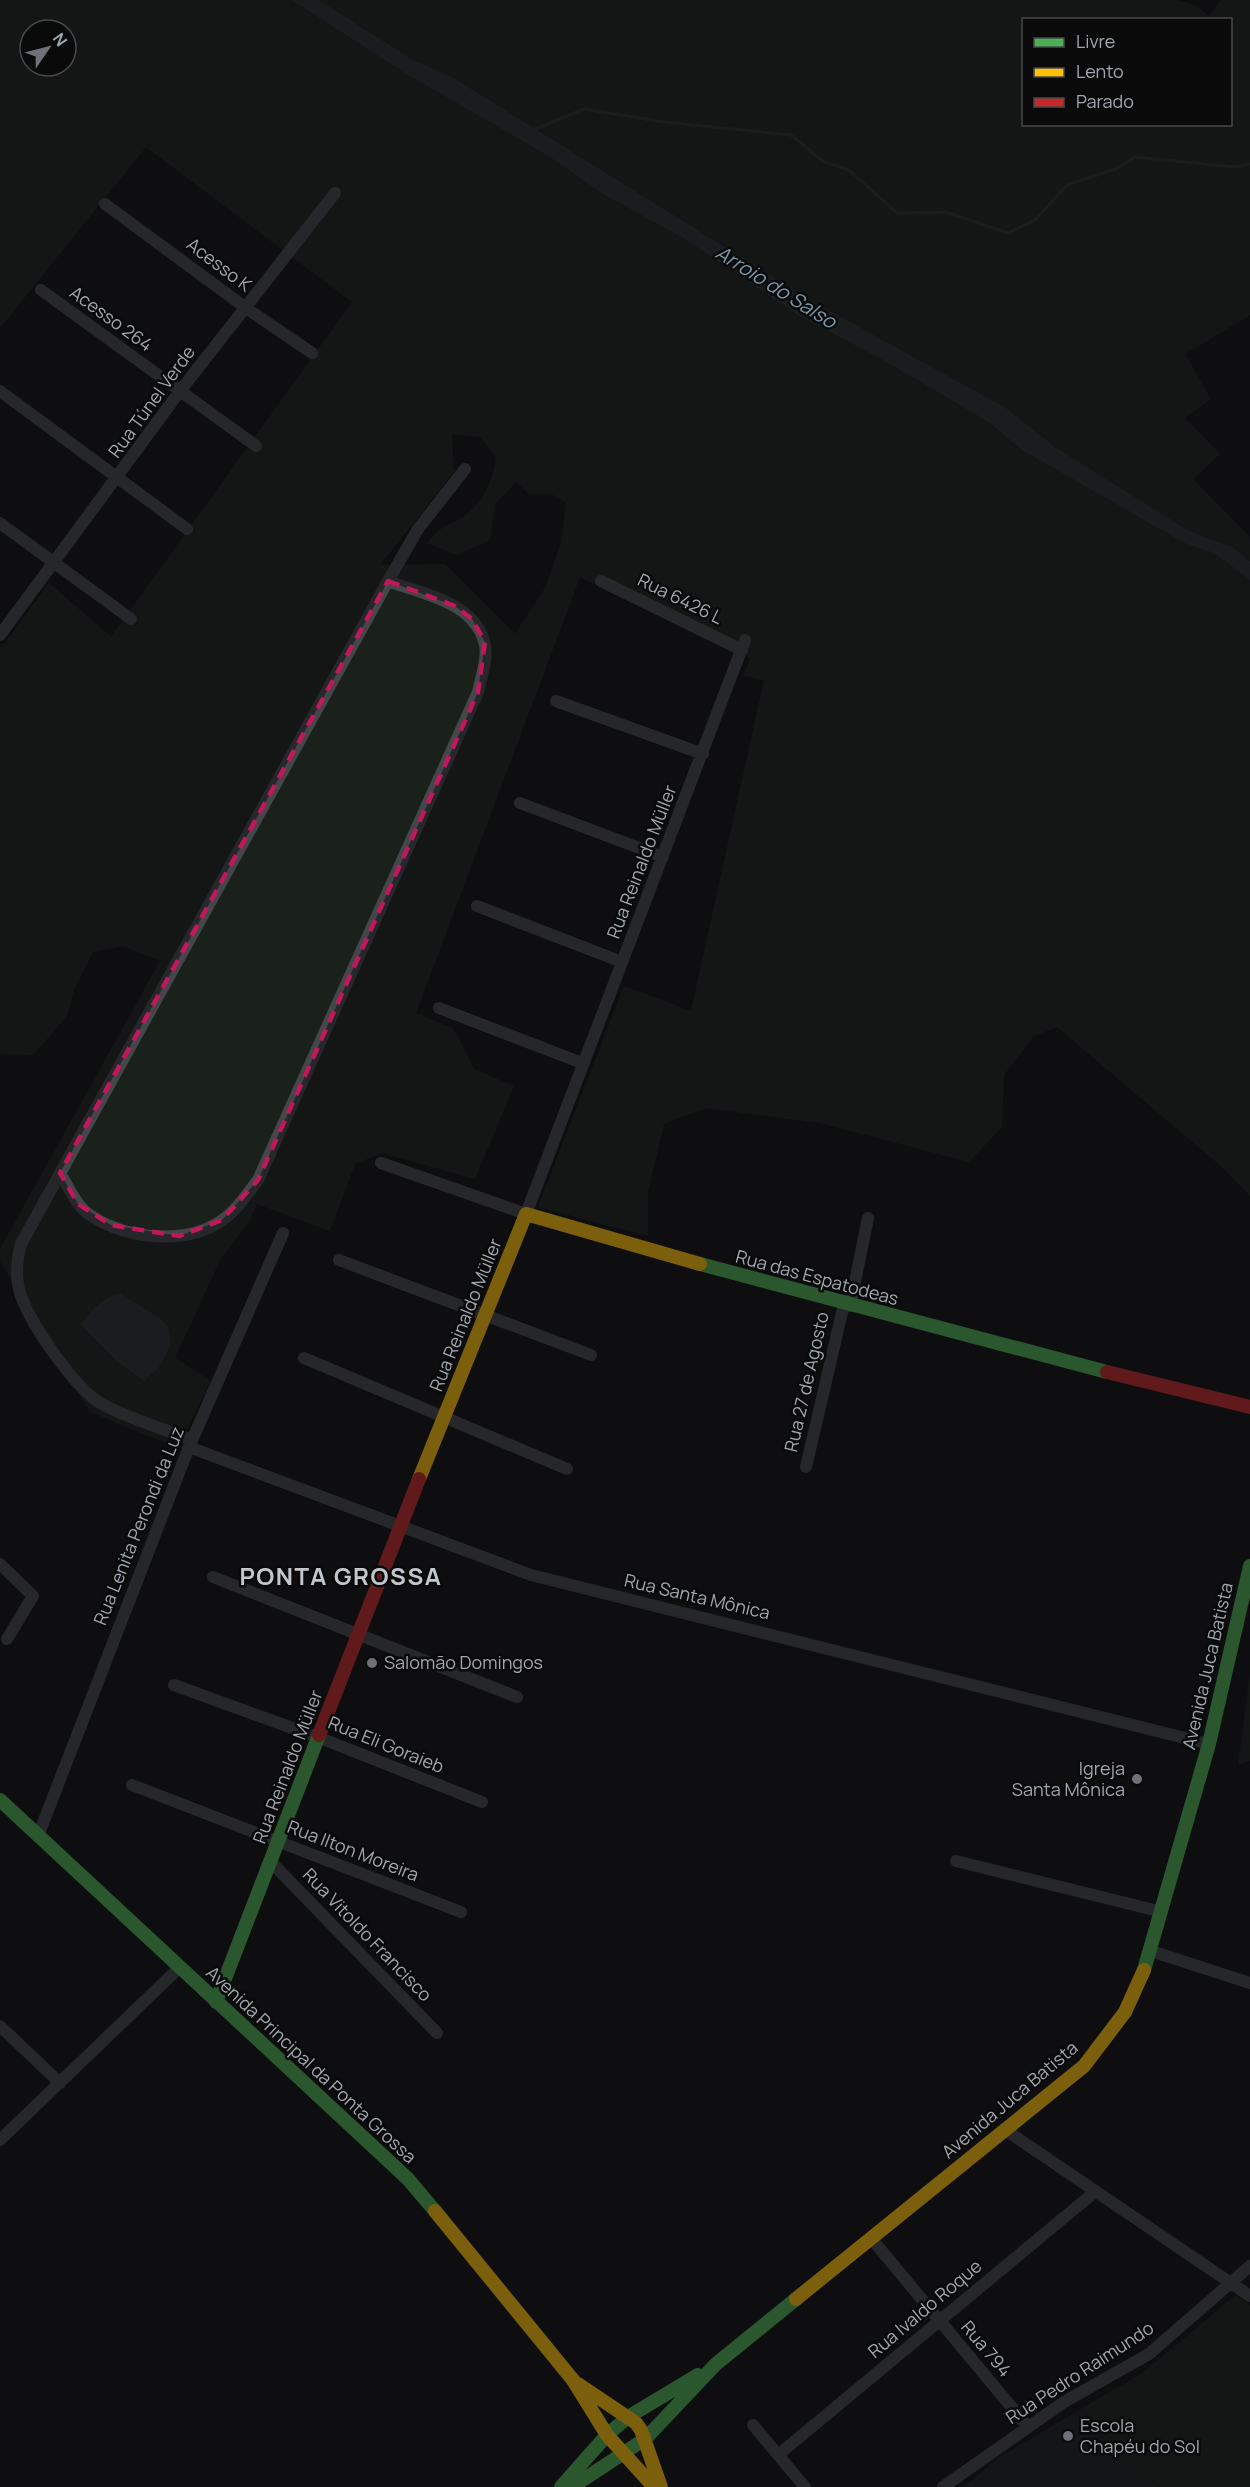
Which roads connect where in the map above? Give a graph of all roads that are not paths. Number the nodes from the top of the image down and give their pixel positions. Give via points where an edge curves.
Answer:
1 (335, 193) dead end
2 (105, 204) dead end
3 (41, 290) dead end
4 (246, 308) junction
5 (312, 353) dead end
6 (0, 391) edge
7 (180, 391) junction
8 (252, 443) dead end
9 (465, 469) dead end
10 (117, 480) junction
11 (0, 523) edge
12 (187, 529) dead end
13 (53, 562) junction
14 (388, 581) junction
15 (601, 581) dead end
16 (131, 619) dead end
17 (0, 634) edge
18 (744, 645) joint
19 (556, 701) dead end
20 (703, 754) junction
21 (520, 803) dead end
22 (663, 857) junction
23 (477, 906) dead end
24 (622, 962) junction
25 (439, 1008) dead end
26 (582, 1063) junction
27 (381, 1163) dead end
28 (60, 1173) junction
29 (526, 1214) junction
30 (868, 1218) dead end
31 (283, 1233) dead end
32 (339, 1260) dead end
33 (847, 1305) junction
34 (485, 1315) junction
35 (591, 1355) dead end
36 (304, 1358) dead end
37 (1250, 1407) edge
38 (444, 1417) junction
39 (190, 1444) junction
40 (806, 1467) dead end
41 (567, 1468) dead end
42 (400, 1525) junction
43 (0, 1564) edge
44 (1250, 1566) edge
45 (213, 1577) dead end
46 (358, 1636) junction
47 (7, 1639) dead end
48 (174, 1685) dead end
49 (517, 1697) dead end
50 (320, 1738) junction
51 (1209, 1744) junction
52 (132, 1785) dead end
53 (0, 1800) edge
54 (482, 1802) dead end
55 (38, 1836) junction
56 (279, 1842) junction
57 (956, 1861) dead end
58 (271, 1862) junction
59 (461, 1912) dead end
60 (1162, 1912) junction
61 (1151, 1951) junction
62 (180, 1967) junction
63 (1250, 1983) edge
64 (216, 2002) junction
65 (0, 2026) edge
66 (437, 2033) dead end
67 (60, 2083) junction
68 (1004, 2129) junction
69 (0, 2140) edge
70 (1096, 2191) junction
71 (871, 2238) junction
72 (1250, 2266) edge
73 (1232, 2283) junction
74 (1250, 2296) edge
75 (940, 2321) junction
76 (716, 2364) junction
77 (573, 2380) junction
78 (628, 2417) junction
79 (753, 2426) dead end
80 (1028, 2427) junction
81 (607, 2435) junction
82 (645, 2439) junction
83 (624, 2455) junction
84 (778, 2456) junction
85 (561, 2487) edge
86 (573, 2487) edge
87 (654, 2487) edge
88 (661, 2487) edge
89 (805, 2487) edge
90 (943, 2487) edge

1 - 4 street, Rua Túnel Verde
2 - 4 street, Acesso K
3 - 7 street, Acesso 264
4 - 5 street, Acesso K
4 - 7 street, Rua Túnel Verde
6 - 10 street
7 - 8 street, Acesso 264
7 - 10 street, Rua Túnel Verde
9 - 14 street, Rua Santa Mônica via 418,529
10 - 12 street
10 - 13 street, Rua Túnel Verde
11 - 13 street
13 - 16 street
13 - 17 street, Rua Túnel Verde
14 - 28 street, Rua Santa Mônica
14 - 28 street via 455,606 472,619 485,642 478,692 258,1180 222,1220 179,1236 136,1233 92,1217 78,1204
15 - 18 street, Rua 6426 L
18 - 20 street, Rua Reinaldo Müller
19 - 20 street
20 - 22 street, Rua Reinaldo Müller
21 - 22 street
22 - 24 street, Rua Reinaldo Müller
23 - 24 street
24 - 26 street, Rua Reinaldo Müller
25 - 26 street
26 - 29 street, Rua Reinaldo Müller
27 - 29 street, Rua das Espatodeas
28 - 39 street, Rua Santa Mônica via 21,1244 16,1262 19,1290 32,1319 87,1394
29 - 33 main road, Rua das Espatodeas
29 - 34 main road, Rua Reinaldo Müller
30 - 33 street, Rua 27 de Agosto
31 - 39 street, Rua Lenita Perondi da Luz
32 - 34 street
33 - 37 main road, Rua das Espatodeas
33 - 40 street, Rua 27 de Agosto
34 - 35 street
34 - 38 main road, Rua Reinaldo Müller
36 - 38 street
38 - 41 street
38 - 42 main road, Rua Reinaldo Müller
39 - 42 street, Rua Santa Mônica
39 - 55 street, Rua Lenita Perondi da Luz
42 - 46 main road, Rua Reinaldo Müller
42 - 51 street, Rua Santa Mônica via 531,1575
43 - 47 street via 33,1596
44 - 51 main road, Avenida Juca Batista
45 - 46 street
46 - 49 street
46 - 50 main road, Rua Reinaldo Müller
48 - 50 street, Rua Eli Goraieb
50 - 54 street, Rua Eli Goraieb
50 - 56 main road, Rua Reinaldo Müller
51 - 60 main road, Avenida Juca Batista
52 - 56 street, Rua Ilton Moreira
53 - 55 main road, Avenida Principal da Ponta Grossa
55 - 62 main road, Avenida Principal da Ponta Grossa
56 - 58 main road, Rua Reinaldo Müller
56 - 59 street, Rua Ilton Moreira
57 - 60 street
58 - 64 main road, Rua Reinaldo Müller
58 - 66 street, Rua Vitoldo Francisco
60 - 61 main road, Avenida Juca Batista
61 - 63 street
61 - 68 main road, Avenida Juca Batista via 1125,2012 1084,2066
62 - 64 main road, Avenida Principal da Ponta Grossa
62 - 67 street
64 - 77 main road, Avenida Principal da Ponta Grossa via 408,2179
65 - 67 street
67 - 69 street
68 - 70 street
68 - 71 main road, Avenida Juca Batista
70 - 73 street
70 - 75 street, Rua Ivaldo Roque
71 - 75 street, Rua 794
71 - 76 main road, Avenida Juca Batista
72 - 73 street, Rua Pedro Raimundo
73 - 74 street
73 - 80 street, Rua Pedro Raimundo via 1149,2354
75 - 80 street, Rua 794
75 - 84 street, Rua Ivaldo Roque
76 - 78 main road, Avenida Juca Batista
76 - 82 main road, Avenida Juca Batista
77 - 78 main road, Avenida Principal da Ponta Grossa
77 - 81 main road, Avenida Principal da Ponta Grossa
78 - 81 main road, Avenida Juca Batista
78 - 82 main road, Avenida Principal da Ponta Grossa
79 - 84 street
80 - 90 street, Rua Pedro Raimundo
81 - 83 main road, Avenida Principal da Ponta Grossa
81 - 85 main road, Avenida Juca Batista
82 - 83 main road, Avenida Juca Batista
82 - 88 main road, Avenida Principal da Ponta Grossa
83 - 86 main road, Avenida Juca Batista
83 - 87 main road, Avenida Principal da Ponta Grossa
84 - 89 street

